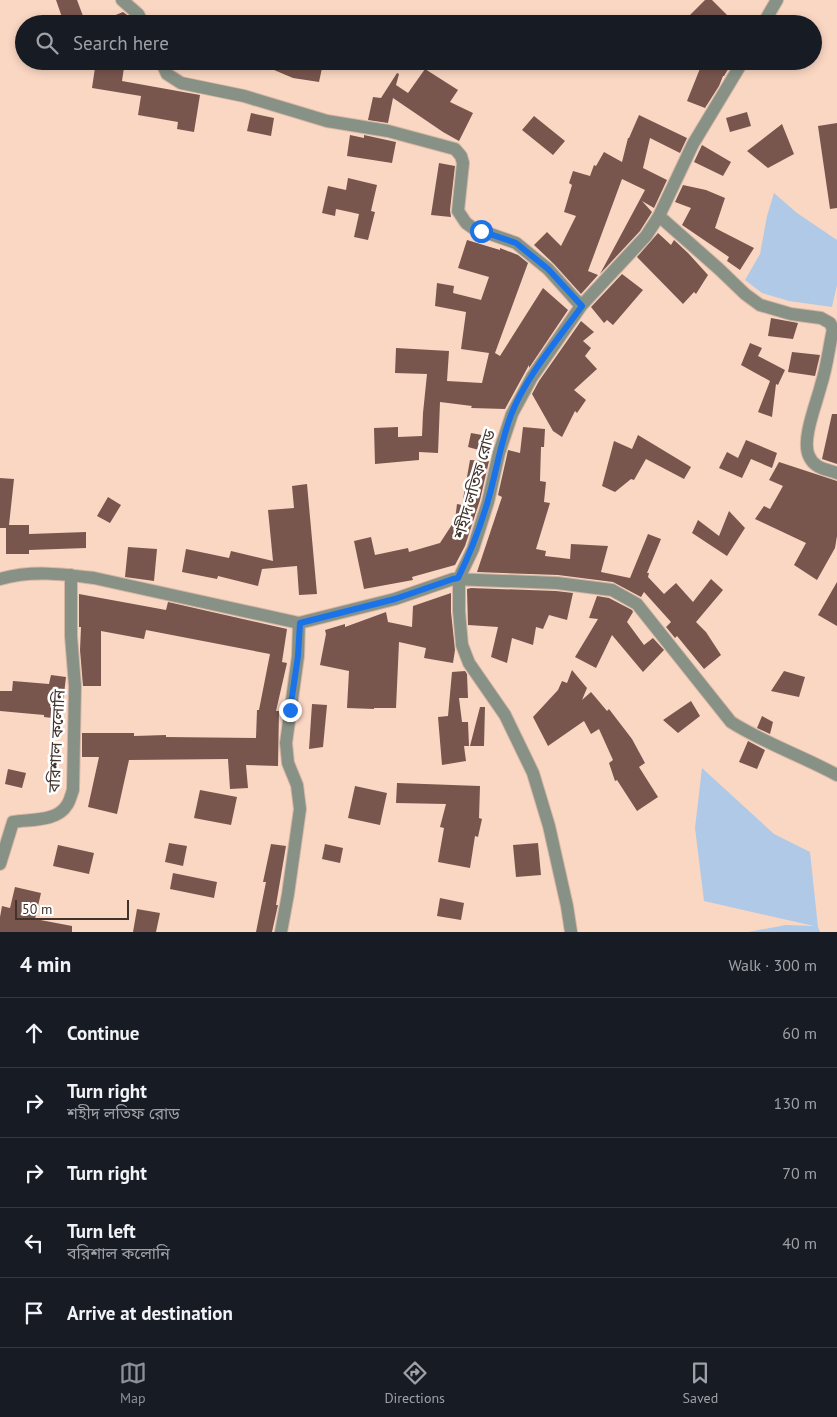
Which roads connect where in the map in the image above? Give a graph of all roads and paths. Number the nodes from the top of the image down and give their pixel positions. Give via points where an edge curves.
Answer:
1 (122, 0) edge
2 (777, 0) edge
3 (138, 15) edge
4 (768, 15) edge
5 (165, 70) edge
6 (738, 70) edge
7 (659, 216) junction
8 (582, 306) junction
9 (837, 473) edge
10 (71, 575) junction
11 (1, 578) edge
12 (458, 578) junction
13 (300, 623) junction
14 (837, 776) edge
15 (0, 864) edge
16 (281, 932) edge
17 (571, 932) edge

1 - 3 street
2 - 4 street
5 - 8 street via 181,83 244,96 327,121 388,131 455,149 463,163 458,211 466,223 516,243 548,269
6 - 7 street, শহীদ লতিফ রোড via 693,144
7 - 8 street, শহীদ লতিফ রোড via 646,236
7 - 9 street via 760,305 822,318 830,323 833,329 806,446 808,456 817,467
8 - 12 street, শহীদ লতিফ রোড via 532,377 512,414 476,539
10 - 11 street via 26,573
10 - 13 street
10 - 15 street, বরিশাল কলোনি via 75,686 73,790 68,805 59,814 13,822
12 - 13 street via 395,599
12 - 14 street via 557,582 612,590 637,604 730,722
12 - 17 street, শহীদ লতিফ রোড via 462,645 469,663 505,715 533,773 549,826
13 - 16 street via 286,743 300,809

